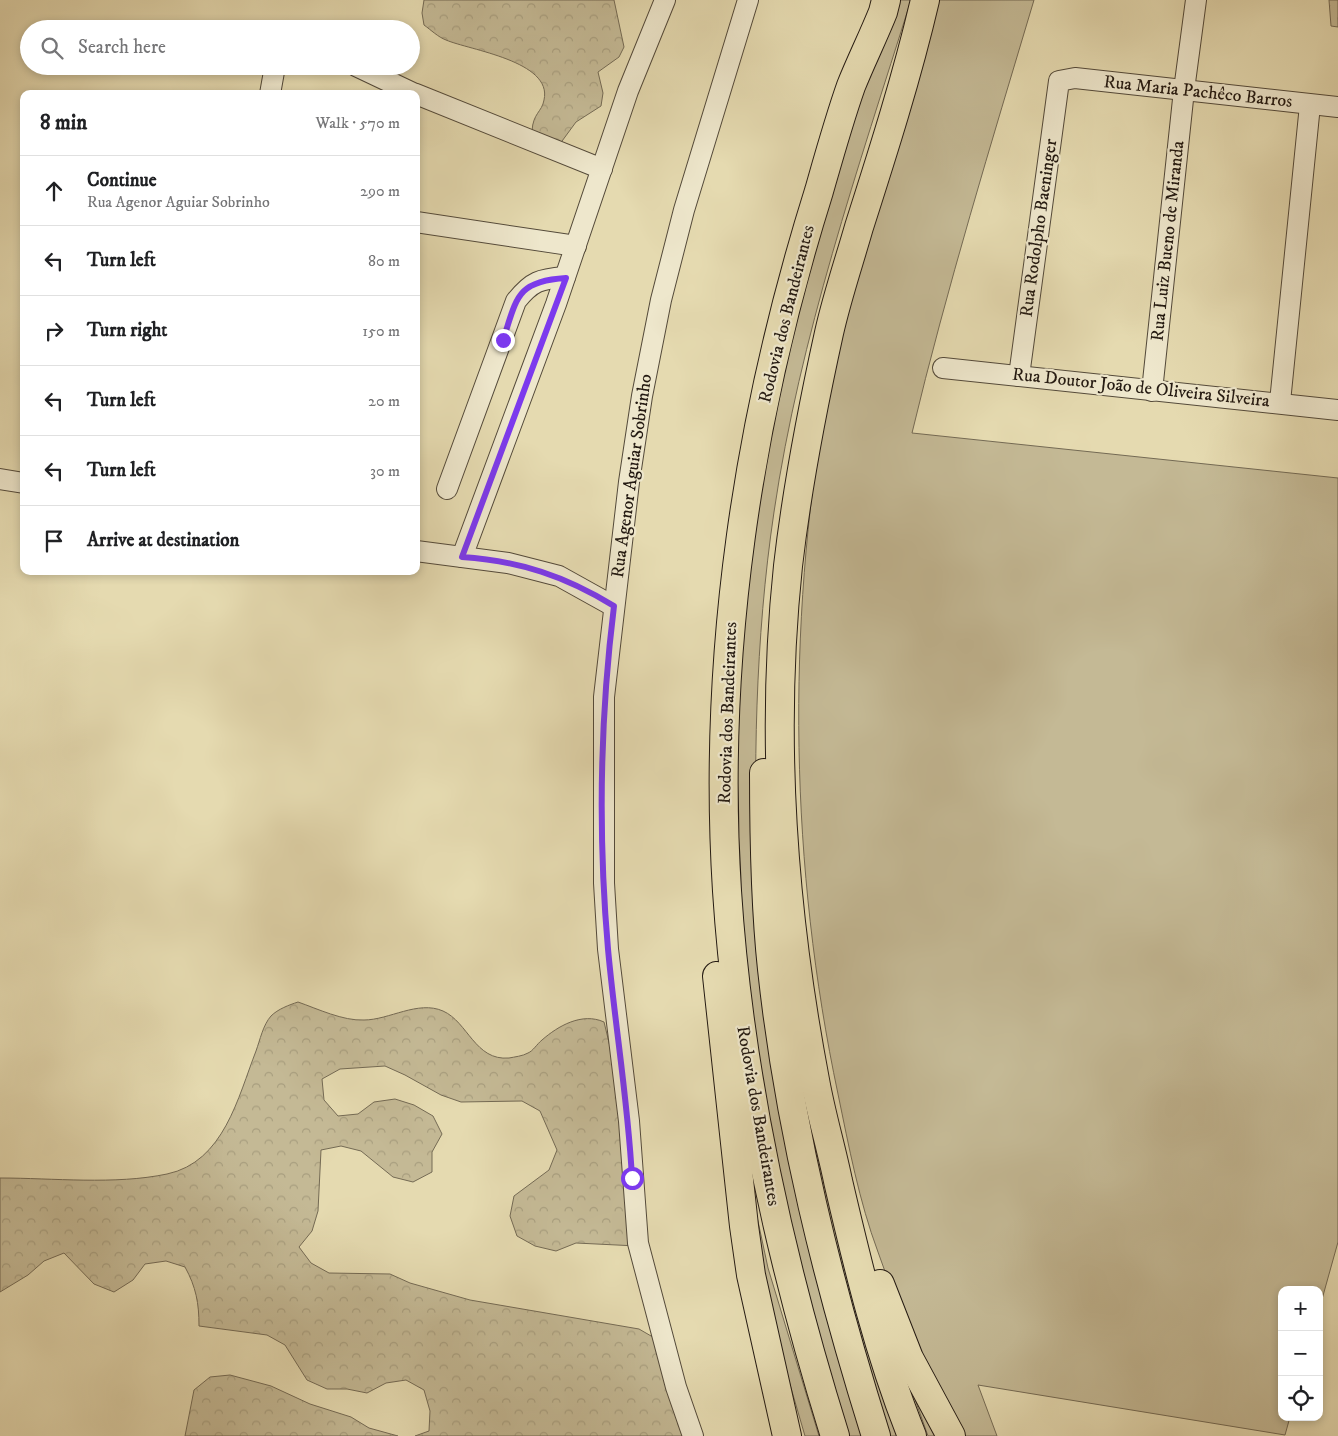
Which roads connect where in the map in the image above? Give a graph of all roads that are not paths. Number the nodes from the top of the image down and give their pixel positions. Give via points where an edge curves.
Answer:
1 (666, 0) edge
2 (748, 0) edge
3 (886, 0) edge
4 (920, 0) edge
5 (925, 0) edge
6 (1197, 0) edge
7 (273, 75) edge
8 (375, 75) edge
9 (1059, 81) joint
10 (271, 90) edge
11 (407, 90) edge
12 (1184, 90) junction
13 (420, 96) edge
14 (1310, 105) junction
15 (1338, 107) edge
16 (602, 170) junction
17 (420, 223) edge
18 (576, 246) junction
19 (566, 278) junction
20 (943, 368) dead end
21 (1019, 376) junction
22 (1152, 391) junction
23 (1280, 402) junction
24 (1338, 410) edge
25 (760, 422) junction
26 (0, 479) edge
27 (20, 482) edge
28 (447, 490) dead end
29 (420, 552) edge
30 (462, 557) junction
31 (614, 606) junction
32 (838, 1178) junction
33 (774, 1374) junction
34 (694, 1436) edge
35 (787, 1436) edge
36 (794, 1436) edge
37 (835, 1436) edge
38 (876, 1436) edge
39 (912, 1436) edge
40 (951, 1436) edge

1 - 16 street via 628,91
2 - 31 street, Rua Agenor Aguiar Sobrinho via 684,210 661,300 639,415
3 - 25 highway, Rodovia dos Bandeirantes via 851,88 805,233
4 - 38 highway, Rodovia dos Bandeirantes via 846,235 812,362 776,565 764,733 766,900 788,1080 819,1240
5 - 32 highway via 912,56 830,327 807,439 788,575 781,704 787,887 814,1074
6 - 12 street, Rua Luiz Bueno de Miranda
7 - 10 street
8 - 11 street
9 - 12 street, Rua Maria Pachêco Barros via 1075,78
9 - 21 street, Rua Rodolpho Baeninger
12 - 14 street, Rua Maria Pachêco Barros
12 - 22 street, Rua Luiz Bueno de Miranda
13 - 16 street
14 - 15 street, Rua Maria Pachêco Barros
14 - 23 street
16 - 18 street
17 - 18 street
18 - 19 street
19 - 28 street via 542,279 527,287 516,301
19 - 30 street
20 - 21 street, Rua Doutor João de Oliveira Silveira
21 - 22 street, Rua Doutor João de Oliveira Silveira
22 - 23 street, Rua Doutor João de Oliveira Silveira
23 - 24 street, Rua Doutor João de Oliveira Silveira
25 - 33 highway via 739,490 724,591 715,707 712,857 717,966 738,1178 751,1275
25 - 37 highway, Rodovia dos Bandeirantes via 741,531 728,653 724,732 727,895 742,1027 776,1223 809,1353
26 - 27 street
29 - 30 street
30 - 31 street via 508,563 559,576
31 - 34 street, Rua Agenor Aguiar Sobrinho via 604,697 602,807 608,949 629,1121 638,1243 676,1387
32 - 39 highway via 878,1337
32 - 40 highway via 909,1358
33 - 35 highway
33 - 36 highway

